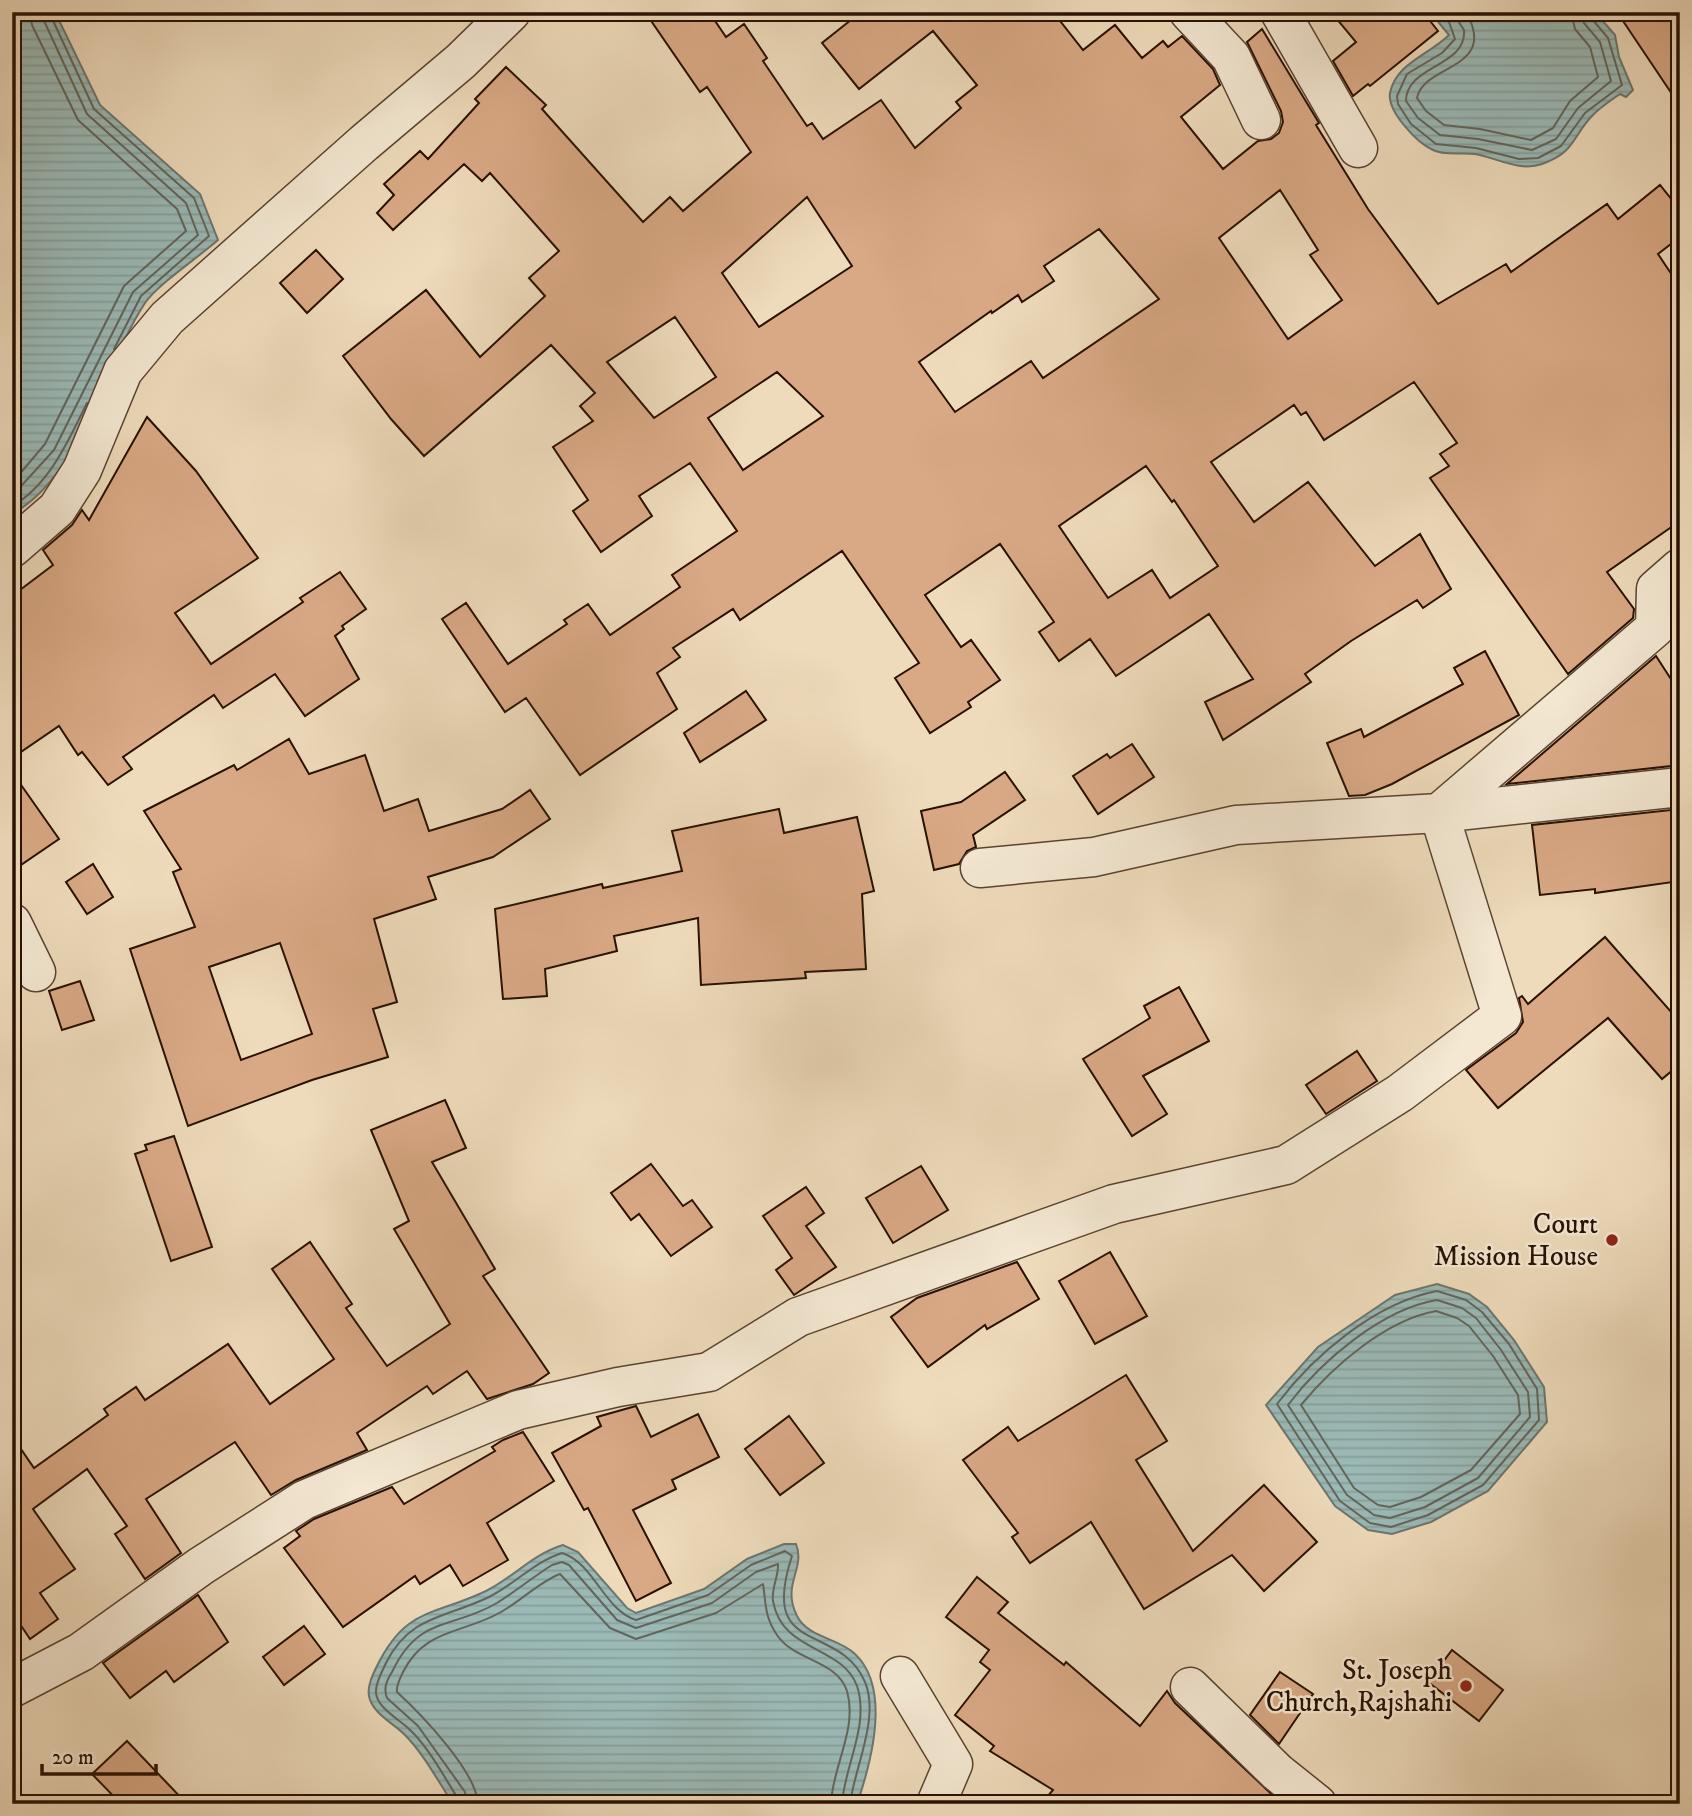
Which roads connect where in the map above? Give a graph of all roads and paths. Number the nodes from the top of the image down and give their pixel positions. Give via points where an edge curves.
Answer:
1 (511, 12) edge
2 (1189, 12) edge
3 (1280, 12) edge
4 (1261, 120) dead end
5 (1358, 148) dead end
6 (12, 548) edge
7 (1680, 568) edge
8 (1680, 787) edge
9 (1439, 813) junction
10 (980, 868) dead end
11 (12, 923) edge
12 (36, 972) dead end
13 (900, 1675) dead end
14 (12, 1688) edge
15 (1189, 1688) dead end
16 (936, 1804) edge
17 (1317, 1804) edge

1 - 6 street via 167,318 122,371 82,470 57,509
2 - 4 street via 1231,57
3 - 5 street
7 - 9 street via 1656,590 1655,628
8 - 9 street
9 - 10 street via 1236,825 1094,857
9 - 14 street via 1502,1016 1400,1093 1286,1165 1114,1204 798,1317 709,1372 518,1410 304,1500 81,1652
11 - 12 street
13 - 16 street via 953,1764
15 - 17 street

